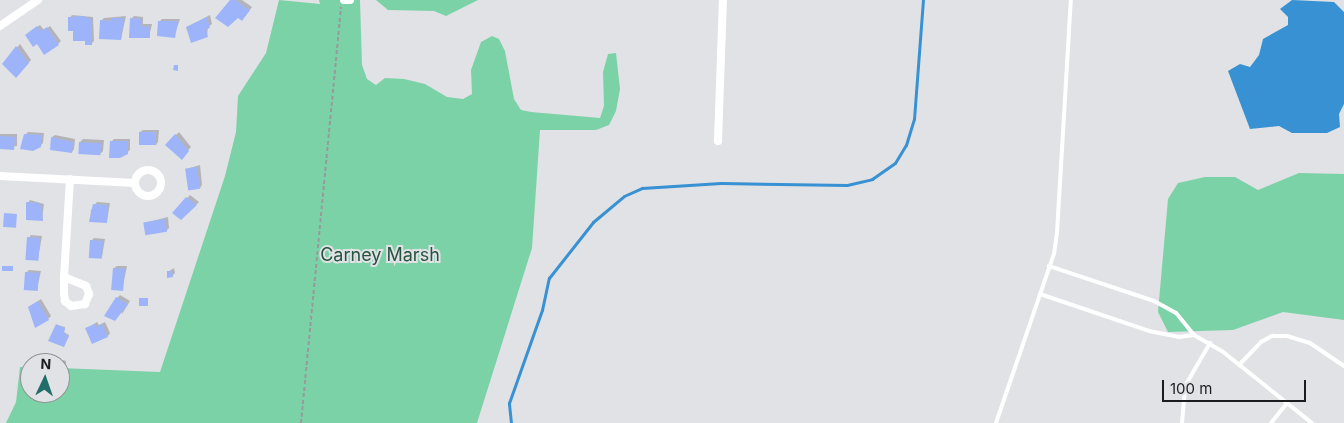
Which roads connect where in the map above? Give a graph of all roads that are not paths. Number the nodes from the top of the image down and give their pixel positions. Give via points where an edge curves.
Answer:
1 (38, 0) edge
2 (343, 0) edge
3 (350, 0) edge
4 (723, 0) edge
5 (1071, 0) edge
6 (0, 26) edge
7 (718, 141) dead end
8 (0, 176) edge
9 (70, 179) junction
10 (135, 183) dead end
11 (1049, 266) junction
12 (64, 277) dead end
13 (1040, 294) junction
14 (1194, 335) junction
15 (1210, 343) junction
16 (1239, 365) junction
17 (1344, 366) edge
18 (1287, 403) junction
19 (996, 423) edge
20 (1182, 423) edge
21 (1272, 423) edge
22 (1312, 423) edge

1 - 6 street
2 - 3 street
4 - 7 street
5 - 11 lane via 1057,233
8 - 9 street
9 - 10 street
9 - 12 street
11 - 13 lane
11 - 14 lane via 1154,301 1176,313
13 - 14 lane via 1149,331 1179,337
13 - 19 lane
14 - 15 lane
15 - 16 lane
15 - 20 lane via 1185,386
16 - 17 lane via 1261,342 1272,336 1287,336 1310,344
16 - 18 lane
18 - 21 lane
18 - 22 lane

